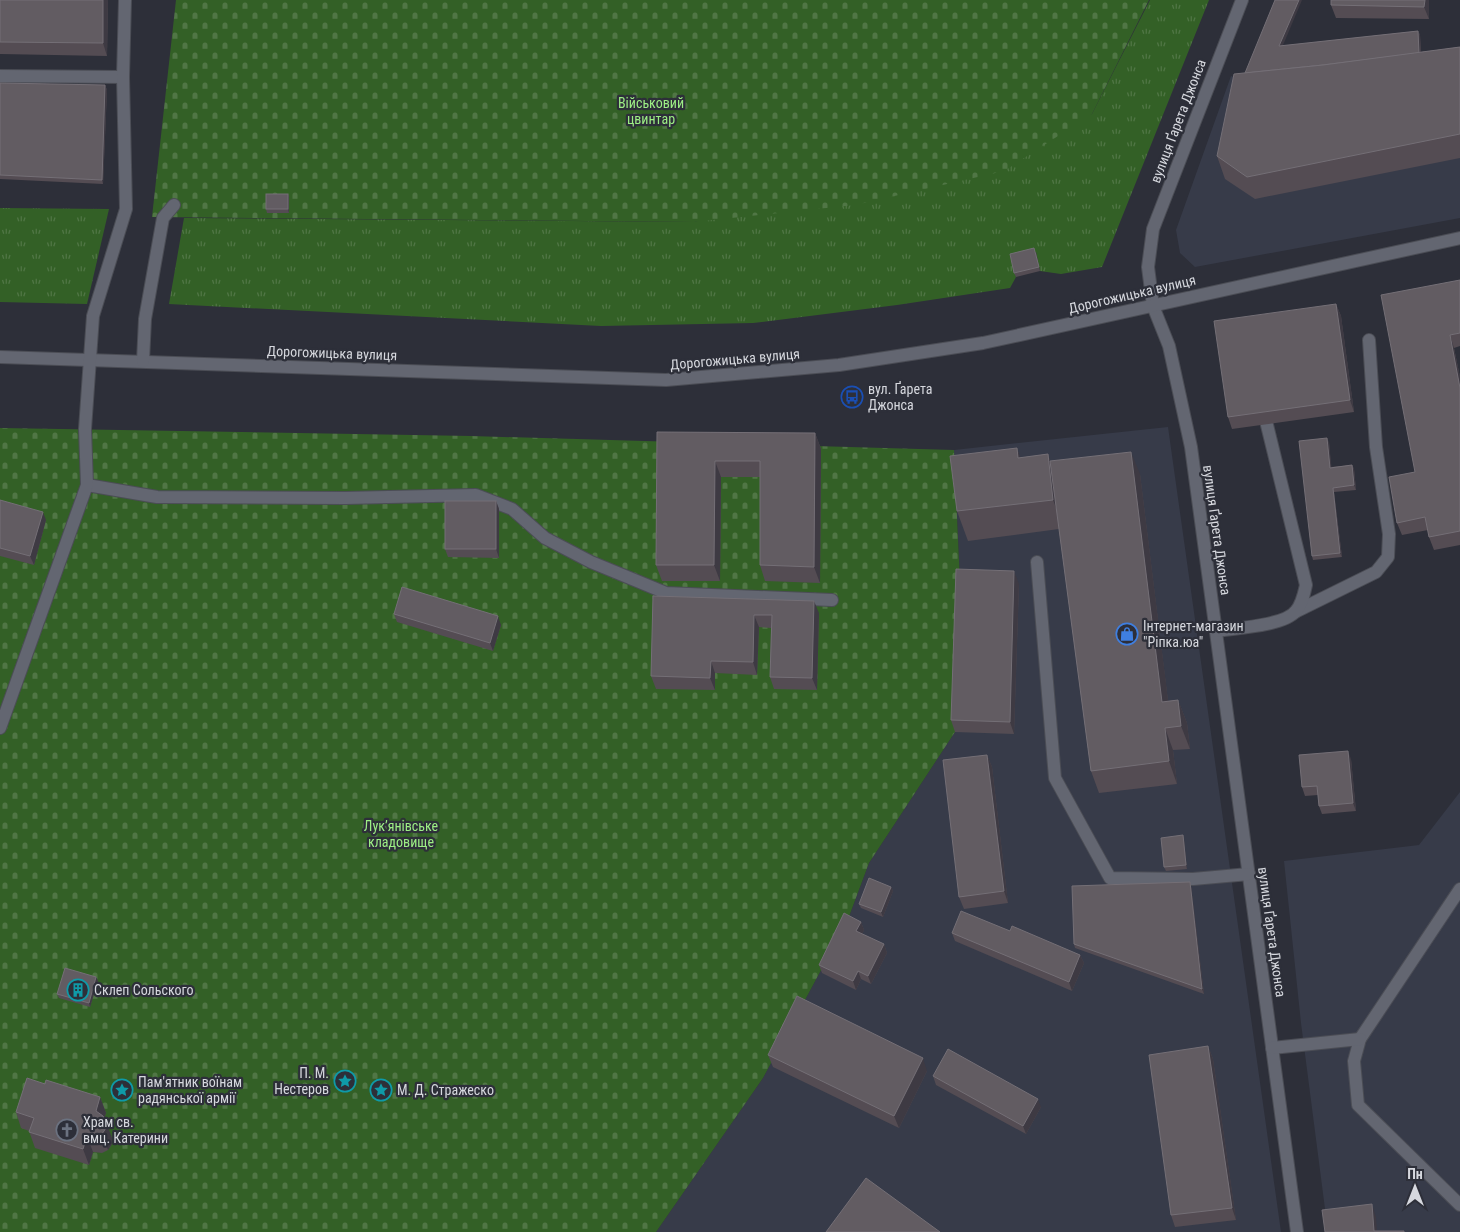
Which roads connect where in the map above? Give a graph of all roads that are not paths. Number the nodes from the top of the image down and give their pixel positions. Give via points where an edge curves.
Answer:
1 (125, 0) edge
2 (1242, 0) edge
3 (0, 76) edge
4 (123, 77) junction
5 (174, 205) dead end
6 (1460, 238) edge
7 (1153, 306) junction
8 (1369, 340) dead end
9 (0, 357) edge
10 (89, 360) junction
11 (143, 361) junction
12 (1267, 424) edge
13 (87, 486) junction
14 (1037, 562) dead end
15 (832, 600) dead end
16 (1295, 612) junction
17 (1216, 631) junction
18 (0, 728) edge
19 (1249, 874) junction
20 (1460, 889) edge
21 (1360, 1039) junction
22 (1272, 1048) junction
23 (1460, 1205) edge
24 (1297, 1232) edge

1 - 4 street
2 - 7 street, вулиця Ґарета Джонса via 1153,228 1148,267
3 - 4 street
4 - 10 street via 126,209 93,316
5 - 11 street via 163,218 145,319
6 - 7 street, Дорогожицька вулиця
7 - 11 street, Дорогожицька вулиця via 982,343 839,365 666,380
7 - 17 street, вулиця Ґарета Джонса via 1168,346 1190,447
8 - 16 street via 1376,447 1389,534 1388,557 1376,572
9 - 10 street, Дорогожицька вулиця
10 - 11 street, Дорогожицька вулиця
10 - 13 street via 85,429
12 - 16 street via 1306,585
13 - 15 street via 156,497 476,495 512,509 545,538 591,562 666,593
13 - 18 street
14 - 19 street via 1054,778 1110,878 1193,879
16 - 17 street via 1278,621
17 - 19 street, вулиця Ґарета Джонса
19 - 22 street, вулиця Ґарета Джонса
20 - 21 street
21 - 22 street
21 - 23 street via 1354,1061 1358,1105
22 - 24 street, вулиця Ґарета Джонса

